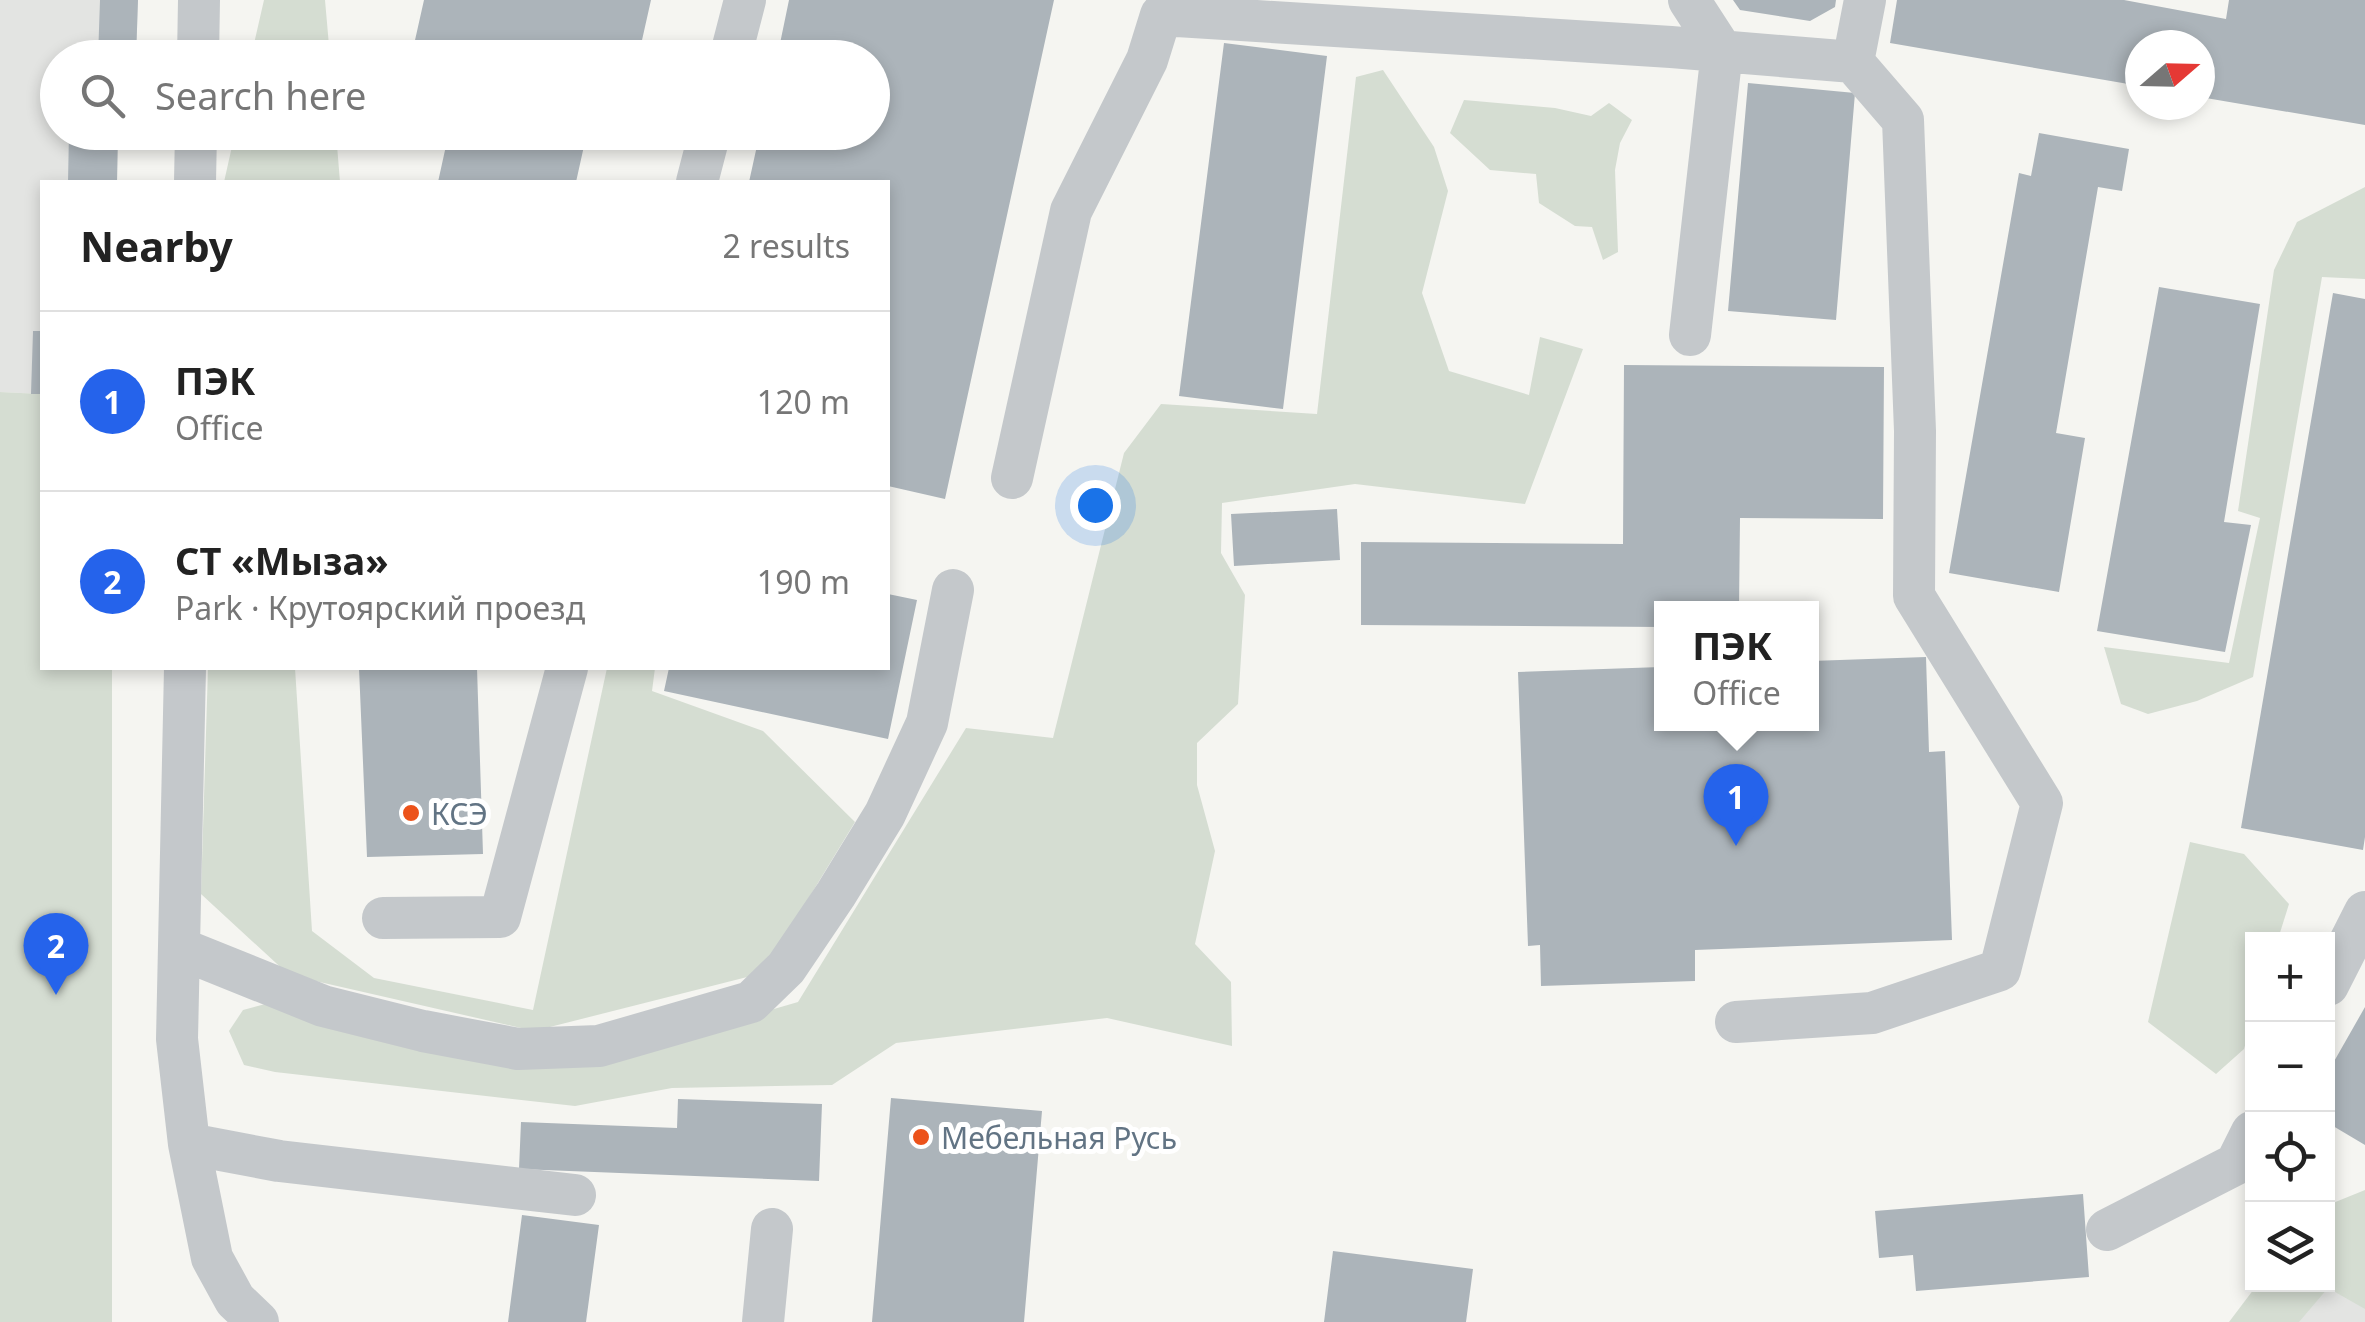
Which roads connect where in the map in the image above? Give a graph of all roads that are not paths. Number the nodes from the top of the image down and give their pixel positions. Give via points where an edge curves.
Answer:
1 (199, 0) edge
2 (745, 0) edge
3 (1689, 0) edge
4 (1865, 0) edge
5 (198, 40) edge
6 (735, 40) edge
7 (1722, 51) junction
8 (1853, 62) junction
9 (196, 150) edge
10 (705, 150) edge
11 (195, 180) edge
12 (698, 180) edge
13 (1690, 336) dead end
14 (1012, 478) dead end
15 (954, 590) dead end
16 (185, 670) edge
17 (566, 670) edge
18 (2365, 912) edge
19 (384, 918) dead end
20 (179, 948) junction
21 (2335, 971) edge
22 (1736, 1022) dead end
23 (188, 1144) junction
24 (2245, 1146) edge
25 (575, 1195) dead end
26 (772, 1229) dead end
27 (2107, 1230) dead end
28 (258, 1322) edge
29 (763, 1322) edge

1 - 5 street
2 - 6 street
3 - 7 street
4 - 8 street
7 - 8 street
7 - 13 street
7 - 14 street via 1161,15 1147,60 1070,211
8 - 22 street via 1903,120 1914,596 2042,802 2000,970 1872,1013
9 - 11 street
10 - 12 street
15 - 20 street via 927,724 885,814 786,968 750,1002 599,1046 518,1050 323,1006
16 - 20 street
17 - 19 street via 500,917
18 - 21 street
20 - 23 street via 177,1038
23 - 25 street via 278,1161
23 - 28 street via 212,1258 236,1300
24 - 27 street via 2236,1164
26 - 29 street

